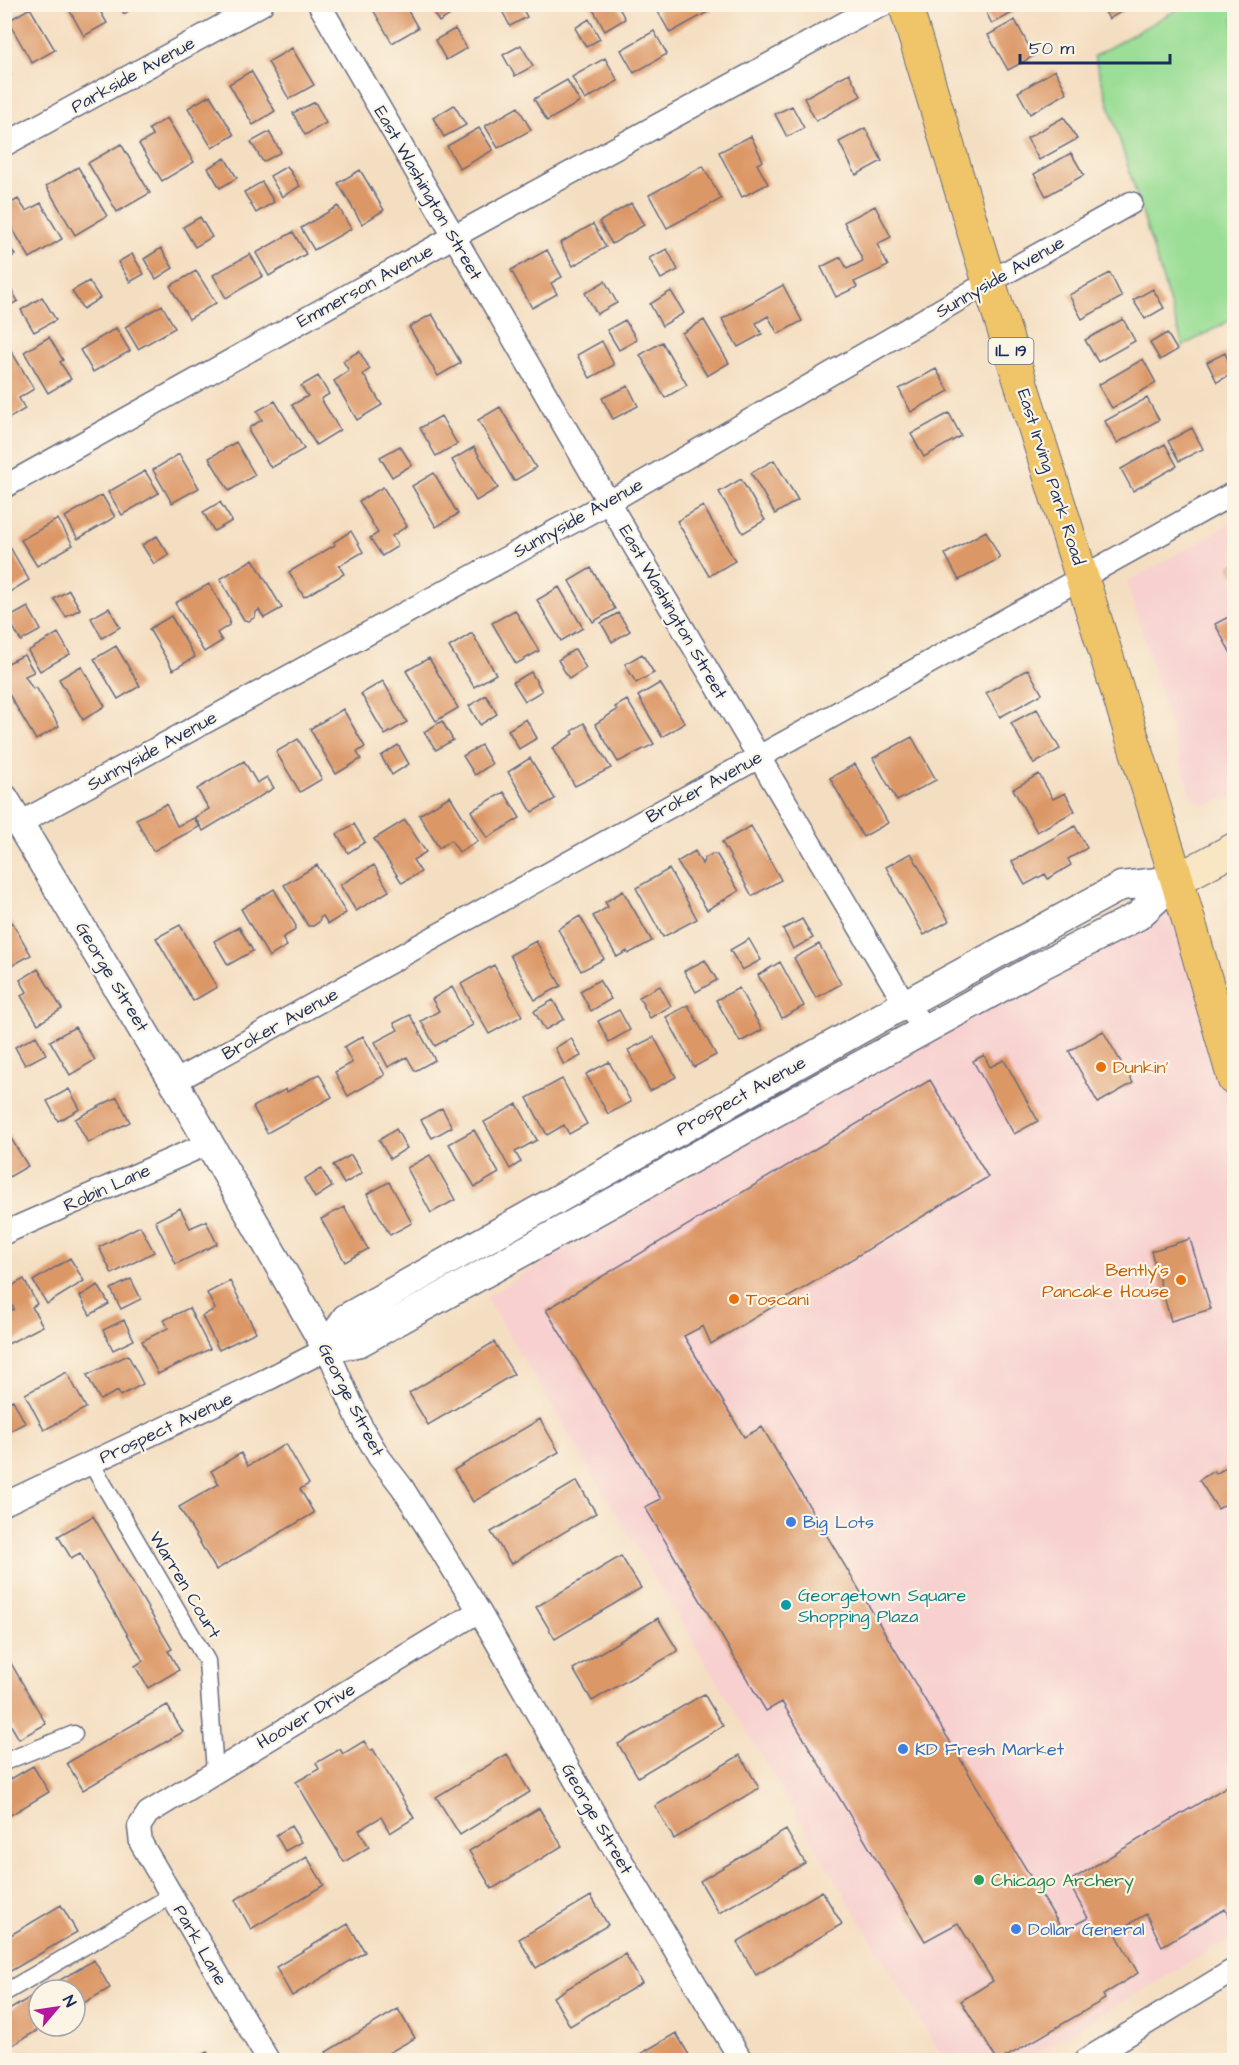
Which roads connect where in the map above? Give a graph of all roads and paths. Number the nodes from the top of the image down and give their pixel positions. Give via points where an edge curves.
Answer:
1 (262, 4) edge
2 (319, 4) edge
3 (885, 4) edge
4 (905, 4) edge
5 (4, 145) edge
6 (1131, 203) dead end
7 (453, 237) junction
8 (989, 282) junction
9 (4, 488) edge
10 (1234, 493) edge
11 (609, 502) junction
12 (1083, 578) junction
13 (758, 758) junction
14 (4, 798) edge
15 (20, 823) junction
16 (1234, 849) edge
17 (1177, 880) junction
18 (905, 1004) junction
19 (926, 1029) junction
20 (1234, 1079) edge
21 (174, 1082) junction
22 (209, 1143) junction
23 (4, 1233) edge
24 (327, 1349) junction
25 (91, 1463) junction
26 (4, 1504) edge
27 (478, 1611) junction
28 (74, 1734) dead end
29 (6, 1758) edge
30 (215, 1772) junction
31 (139, 1827) joint
32 (171, 1896) junction
33 (1234, 1970) edge
34 (4, 1994) edge
35 (268, 2061) edge
36 (741, 2061) edge
37 (1086, 2061) edge

1 - 5 street, Parkside Avenue
2 - 7 street, East Washington Street
3 - 7 street, Emmerson Avenue
4 - 8 main road, East Irving Park Road / IL 19
6 - 8 street, Sunnyside Avenue
7 - 9 street, Emmerson Avenue
7 - 11 street, East Washington Street
8 - 11 street, Sunnyside Avenue
8 - 12 main road, East Irving Park Road / IL 19
10 - 12 street, Broker Avenue
11 - 13 street, East Washington Street
11 - 15 street, Sunnyside Avenue
12 - 13 street, Broker Avenue
12 - 17 main road, East Irving Park Road / IL 19
13 - 18 street, East Washington Street
13 - 21 street, Broker Avenue
14 - 15 street, George Street
15 - 21 street, George Street
16 - 17 main road, Prospect Avenue
17 - 18 street, Prospect Avenue via 1121,886
17 - 19 street, Prospect Avenue via 1138,916
17 - 20 main road, IL 19
18 - 19 street, East Washington Street
18 - 24 street, Prospect Avenue via 346,1318
19 - 24 street, Prospect Avenue via 360,1342
21 - 22 street, George Street
22 - 23 street, Robin Lane
22 - 24 street, George Street
24 - 25 street, Prospect Avenue
24 - 27 street, George Street via 362,1428
25 - 26 street, Prospect Avenue
25 - 30 street, Warren Court via 207,1661
27 - 30 street, Hoover Drive
27 - 36 street, George Street
28 - 29 street
30 - 31 street, Hoover Drive via 148,1813
31 - 32 street, Park Lane via 141,1843
32 - 34 street
32 - 35 street, Park Lane
33 - 37 street

